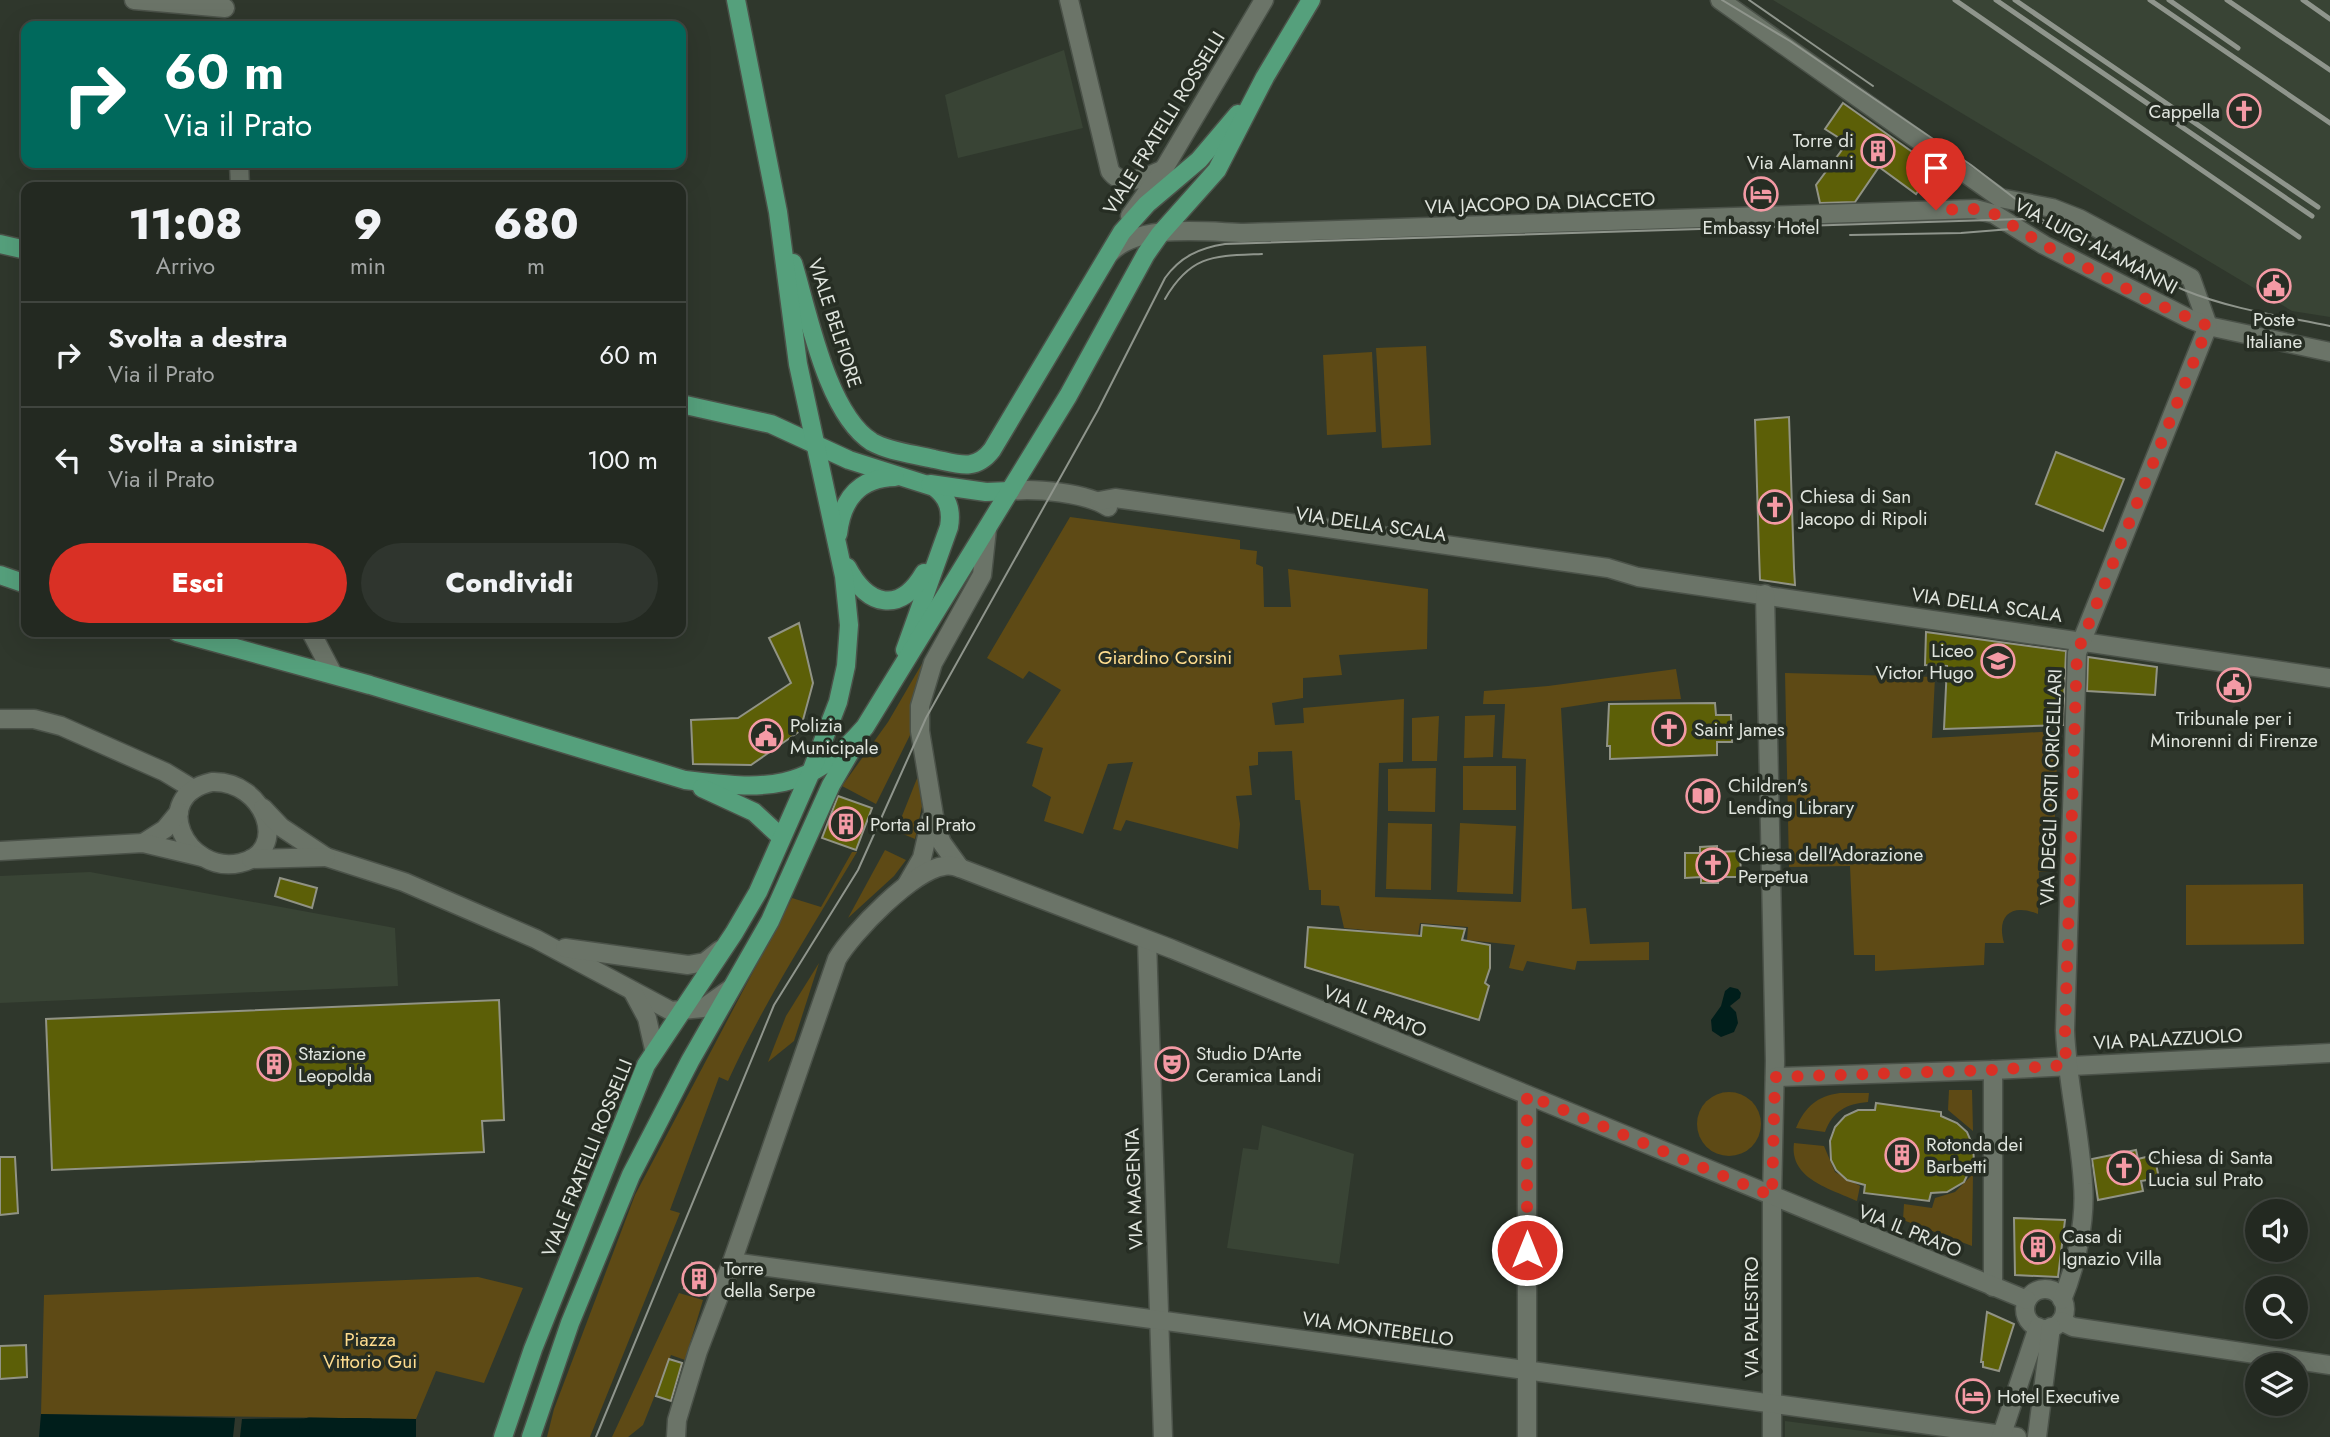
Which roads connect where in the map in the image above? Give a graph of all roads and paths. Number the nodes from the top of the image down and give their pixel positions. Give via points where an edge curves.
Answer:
1 (134, 0) edge
2 (736, 0) edge
3 (1069, 0) edge
4 (1264, 0) edge
5 (1311, 0) edge
6 (1720, 0) edge
7 (225, 4) edge
8 (1265, 77) junction
9 (1166, 167) junction
10 (1922, 211) joint
11 (778, 212) junction
12 (1122, 232) junction
13 (1160, 234) junction
14 (0, 244) edge
15 (21, 249) edge
16 (1101, 263) junction
17 (2208, 326) junction
18 (2330, 352) edge
19 (686, 405) edge
20 (815, 444) junction
21 (975, 465) joint
22 (923, 483) junction
23 (1010, 491) junction
24 (987, 529) junction
25 (944, 538) junction
26 (839, 546) junction
27 (0, 575) edge
28 (21, 582) edge
29 (1765, 594) junction
30 (196, 637) edge
31 (314, 637) edge
32 (2081, 640) junction
33 (333, 674) junction
34 (2330, 678) edge
35 (888, 690) junction
36 (876, 710) junction
37 (0, 719) edge
38 (811, 772) junction
39 (685, 780) junction
40 (193, 789) junction
41 (262, 808) junction
42 (178, 811) junction
43 (933, 812) junction
44 (781, 837) junction
45 (144, 843) junction
46 (0, 851) edge
47 (326, 857) junction
48 (205, 858) junction
49 (251, 859) junction
50 (960, 868) junction
51 (905, 887) junction
52 (1147, 940) junction
53 (726, 944) junction
54 (555, 947) junction
55 (735, 983) junction
56 (633, 992) junction
57 (679, 1012) junction
58 (654, 1049) junction
59 (2330, 1053) edge
60 (2066, 1065) junction
61 (2000, 1070) junction
62 (1775, 1077) junction
63 (1527, 1095) junction
64 (1772, 1196) junction
65 (732, 1262) junction
66 (1993, 1287) junction
67 (2027, 1300) junction
68 (2063, 1300) junction
69 (1159, 1321) junction
70 (2050, 1325) junction
71 (2330, 1365) edge
72 (1527, 1370) junction
73 (1772, 1405) junction
74 (503, 1436) edge
75 (2007, 1436) edge
76 (531, 1437) edge
77 (676, 1437) edge
78 (1163, 1437) edge
79 (1527, 1437) edge
80 (1772, 1437) edge
81 (2038, 1437) edge

1 - 7 street
2 - 11 main road, VIALE BELFIORE
3 - 9 street via 1110,171 1128,181
4 - 9 street, VIALE FRATELLI ROSSELLI
5 - 8 main road
6 - 17 street, VIA LUIGI ALAMANNI via 2000,198 2052,208 2080,219 2191,278
8 - 12 main road, VIALE FRATELLI ROSSELLI via 1205,155 1147,204
8 - 13 main road via 1217,170
9 - 12 street, VIALE FRATELLI ROSSELLI
10 - 13 street, VIA JACOPO DA DIACCETO
10 - 17 street, VIA LUIGI ALAMANNI via 1968,208 1994,214 2152,302
11 - 20 main road, VIALE BELFIORE via 798,364
11 - 21 main road, VIALE BELFIORE via 831,388 847,416 868,439 884,447
12 - 16 main road, VIALE FRATELLI ROSSELLI
13 - 16 street, VIALE FRATELLI ROSSELLI via 1124,241
13 - 23 main road
14 - 15 main road
16 - 21 main road, VIALE FRATELLI ROSSELLI via 1000,438
17 - 18 street, VIA LUIGI ALAMANNI
17 - 32 street, VIA DEGLI ORTI ORICELLARI
19 - 20 main road via 771,424
20 - 22 main road via 857,463
20 - 26 main road, VIALE BELFIORE
22 - 23 main road
22 - 25 main road via 937,488 947,502 950,517
22 - 26 main road via 893,477 860,486 844,509
23 - 24 main road
23 - 29 street, VIA DELLA SCALA via 1038,490 1099,501 1115,498
24 - 35 main road
24 - 43 street via 979,583 940,648 922,696 920,730
25 - 26 main road via 914,589 896,600 878,599 863,591
25 - 35 main road
26 - 38 main road, VIALE FRATELLI ROSSELLI via 848,615 846,666 838,702
27 - 28 main road
29 - 32 street, VIA DELLA SCALA
29 - 62 street
30 - 33 main road
31 - 33 street
32 - 34 street, VIA DELLA SCALA
32 - 60 street, VIA DEGLI ORTI ORICELLARI via 2076,658
33 - 39 main road
35 - 36 main road
36 - 38 main road via 842,751
36 - 55 main road via 831,785 770,921
37 - 40 street via 34,719 61,726
38 - 39 main road via 765,786
38 - 44 main road, VIALE FRATELLI ROSSELLI
39 - 44 main road via 754,812
40 - 41 street via 212,782 231,783 248,792
40 - 42 street
41 - 47 street via 281,827
41 - 49 street via 268,826 266,839
42 - 45 street via 171,824
42 - 48 street via 186,841
43 - 50 street via 939,837
43 - 51 street via 922,858
44 - 53 main road, VIALE FRATELLI ROSSELLI via 745,916
45 - 46 street
45 - 48 street
47 - 49 street
47 - 54 street via 404,882
48 - 49 street via 230,864
50 - 51 street via 940,867
50 - 52 street, VIA IL PRATO
51 - 65 street via 842,950
52 - 63 street, VIA IL PRATO
52 - 69 street, VIA MAGENTA
53 - 54 street via 705,962 688,965
53 - 57 main road, VIALE FRATELLI ROSSELLI
54 - 56 street
55 - 57 street via 709,1005
55 - 76 main road via 618,1203
56 - 57 street
56 - 58 street via 647,1018
57 - 58 main road, VIALE FRATELLI ROSSELLI
58 - 74 main road, VIALE FRATELLI ROSSELLI
59 - 60 street, VIA PALAZZUOLO
60 - 61 street, VIA PALAZZUOLO
60 - 68 street, VIA DEGLI ORTI ORICELLARI via 2083,1207
61 - 62 street
61 - 66 street, VIA IL PRATO
62 - 64 street
63 - 64 street, VIA IL PRATO
63 - 72 street
64 - 66 street, VIA IL PRATO
64 - 73 street, VIA PALESTRO
65 - 69 street, VIA MONTEBELLO
65 - 77 street via 698,1351
66 - 67 street, VIA IL PRATO
67 - 68 street via 2044,1289
67 - 70 street via 2028,1319
68 - 70 street via 2064,1310
69 - 72 street, VIA MONTEBELLO
69 - 78 street, VIA MAGENTA
70 - 71 street
70 - 75 street
70 - 81 street
72 - 73 street, VIA MONTEBELLO
72 - 79 street
73 - 75 street, VIA MONTEBELLO
73 - 80 street, VIA PALESTRO

